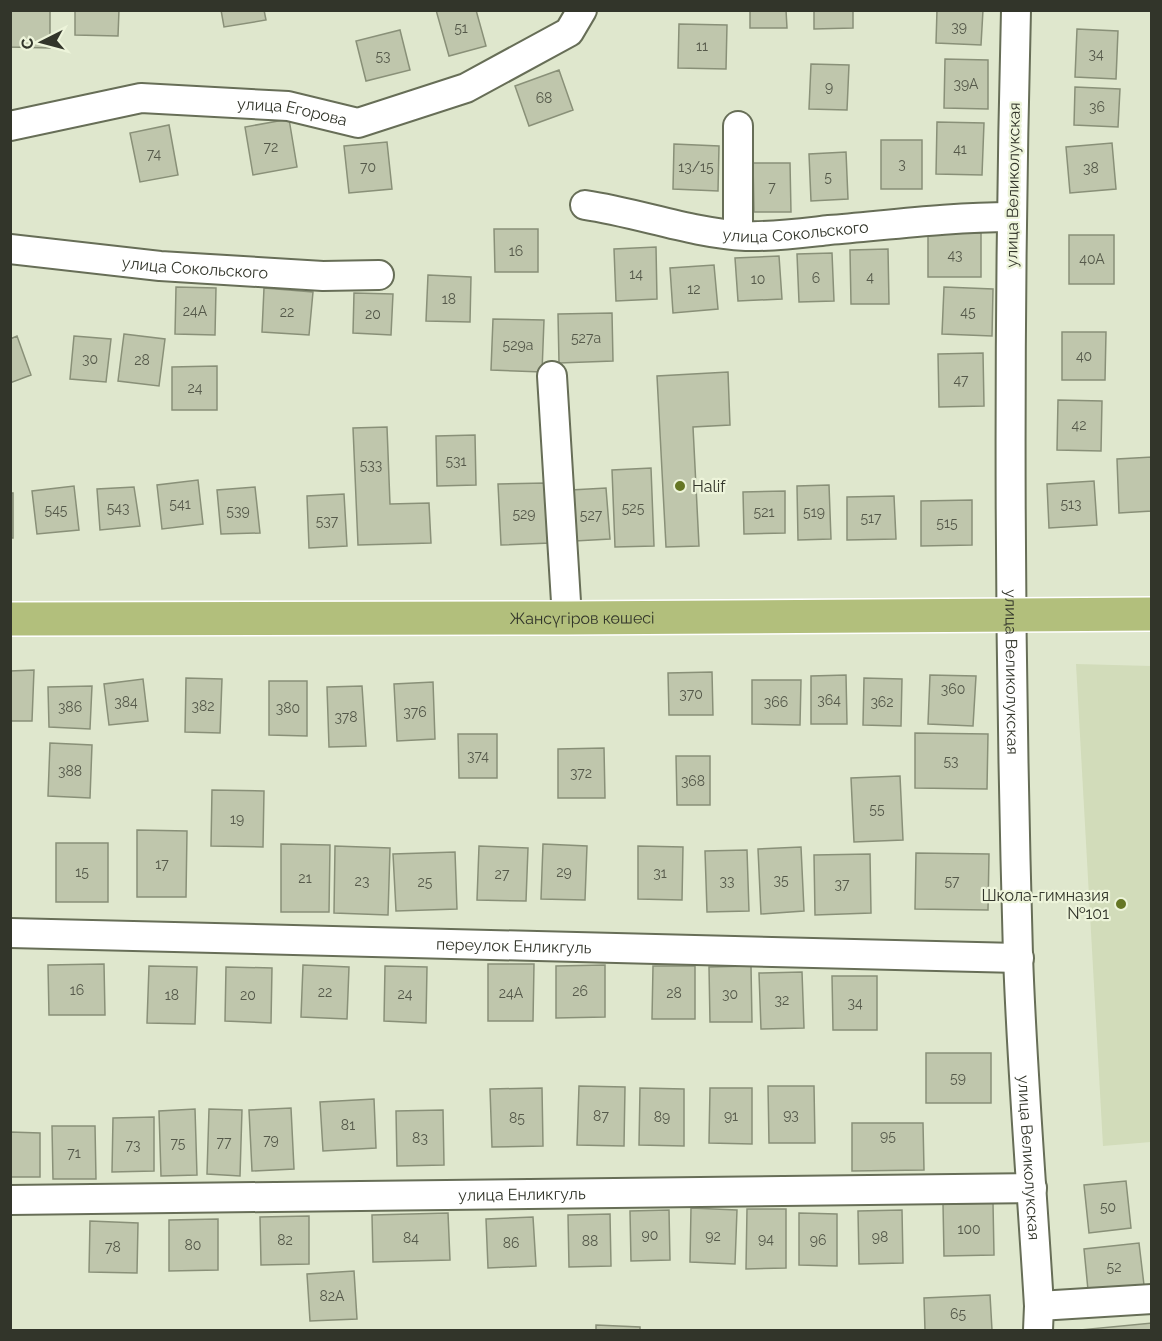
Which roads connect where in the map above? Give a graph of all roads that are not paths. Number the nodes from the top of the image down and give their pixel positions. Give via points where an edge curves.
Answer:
1 (582, 10) edge
2 (1017, 10) edge
3 (10, 126) edge
4 (738, 126) dead end
5 (585, 205) dead end
6 (1011, 217) junction
7 (738, 234) junction
8 (10, 249) edge
9 (379, 275) dead end
10 (552, 376) dead end
11 (1152, 614) edge
12 (1012, 616) junction
13 (567, 618) junction
14 (10, 619) edge
15 (10, 933) edge
16 (1018, 958) junction
17 (1032, 1188) junction
18 (10, 1200) edge
19 (1152, 1299) edge
20 (1038, 1318) edge

1 - 3 street, улица Егорова via 569,32 466,88 358,123 288,106 141,98
2 - 6 street, улица Великолукская
4 - 7 street
5 - 7 street, улица Сокольского
6 - 7 street, улица Сокольского
6 - 12 street, улица Великолукская
8 - 9 street, улица Сокольского via 160,266 323,276
10 - 13 street
11 - 12 main road, Жансүгіров көшесі
12 - 13 main road, Жансүгіров көшесі
12 - 16 street, улица Великолукская
13 - 14 main road, Жансүгіров көшесі
15 - 16 street, переулок Енликгуль
16 - 17 street, улица Великолукская
17 - 18 street, улица Енликгуль
17 - 20 street, улица Великолукская
19 - 20 street

